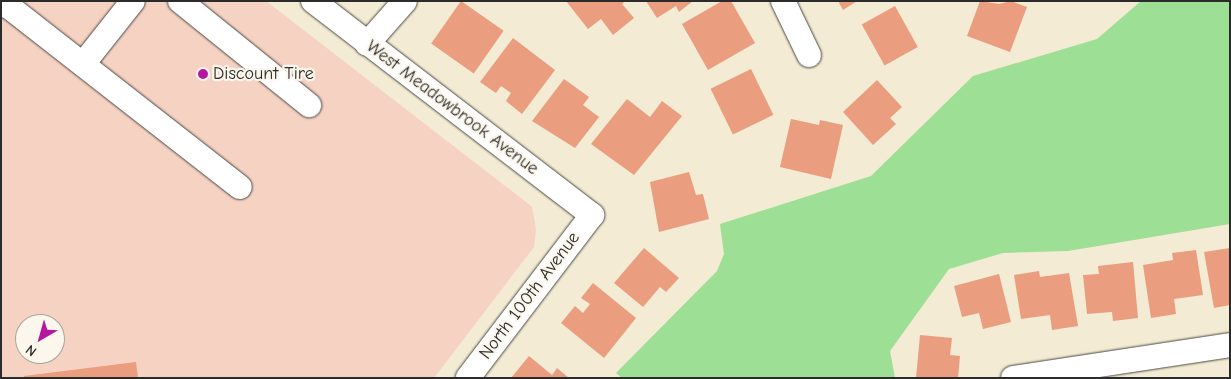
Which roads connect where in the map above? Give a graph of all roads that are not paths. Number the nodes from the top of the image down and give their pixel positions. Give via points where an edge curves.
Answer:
1 (133, 1) edge
2 (180, 1) edge
3 (313, 1) edge
4 (405, 1) edge
5 (782, 1) edge
6 (5, 4) edge
7 (367, 44) junction
8 (810, 55) dead end
9 (83, 64) junction
10 (309, 104) dead end
11 (240, 187) dead end
12 (592, 215) joint
13 (1230, 345) edge
14 (468, 378) edge
15 (1013, 378) edge

1 - 9 street
2 - 10 street
3 - 7 street, West Meadowbrook Avenue
4 - 7 street
5 - 8 street
6 - 9 street
7 - 12 street, West Meadowbrook Avenue
9 - 11 street
12 - 14 street, North 100th Avenue
13 - 15 street

